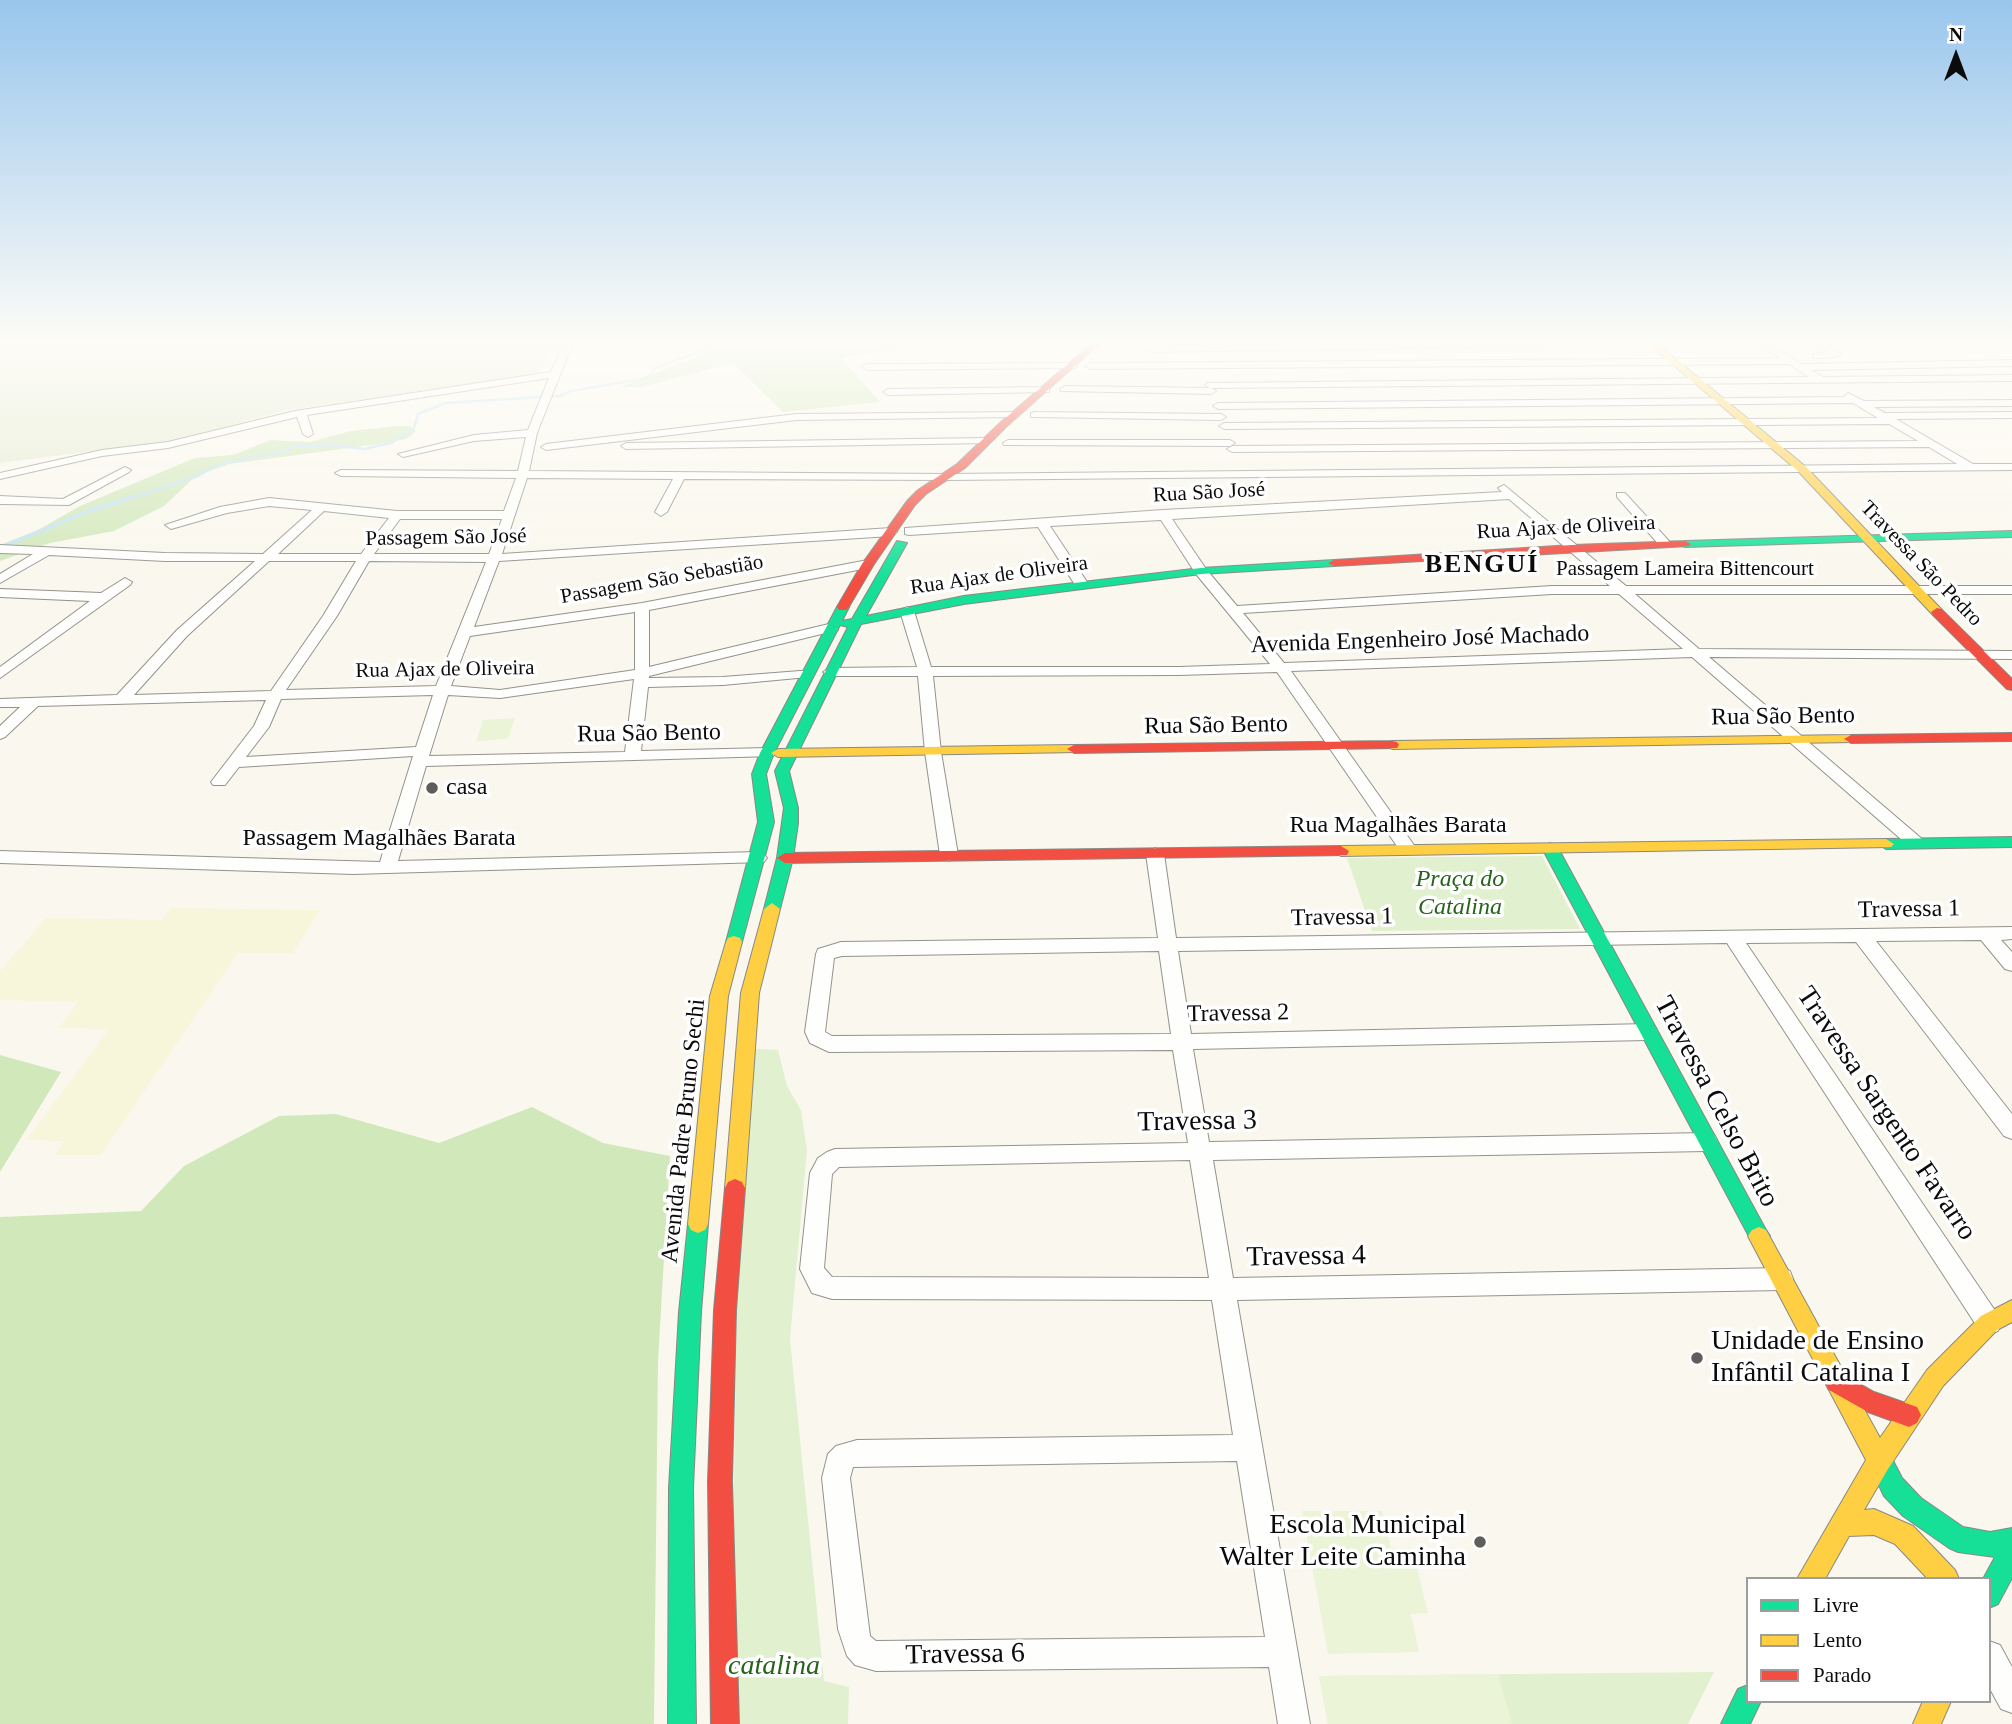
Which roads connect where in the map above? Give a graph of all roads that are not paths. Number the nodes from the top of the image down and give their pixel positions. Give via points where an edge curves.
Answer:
1 (269, 420) edge
2 (303, 420) edge
3 (537, 420) edge
4 (758, 420) edge
5 (1008, 420) edge
6 (1030, 420) edge
7 (1222, 420) edge
8 (1391, 420) edge
9 (1486, 420) edge
10 (1820, 420) edge
11 (1890, 420) edge
12 (752, 421) junction
13 (1748, 422) junction
14 (1488, 423) junction
15 (308, 433) dead end
16 (532, 433) junction
17 (986, 441) junction
18 (1008, 443) junction
19 (1931, 444) junction
20 (1773, 445) junction
21 (1507, 446) junction
22 (546, 447) junction
23 (1231, 447) junction
24 (528, 448) junction
25 (403, 454) dead end
26 (740, 460) junction
27 (2012, 467) edge
28 (1972, 468) junction
29 (1801, 469) junction
30 (125, 470) dead end
31 (1527, 470) junction
32 (1486, 471) junction
33 (1244, 472) junction
34 (341, 473) dead end
35 (523, 474) junction
36 (681, 474) junction
37 (971, 475) junction
38 (0, 476) edge
39 (947, 477) junction
40 (1512, 495) junction
41 (1621, 495) dead end
42 (0, 500) edge
43 (320, 509) junction
44 (661, 512) dead end
45 (508, 514) junction
46 (1163, 514) junction
47 (397, 515) junction
48 (1041, 522) junction
49 (171, 525) dead end
50 (909, 531) junction
51 (891, 532) junction
52 (2012, 534) edge
53 (1864, 538) junction
54 (1665, 544) junction
55 (1573, 548) junction
56 (3, 549) edge
57 (44, 552) junction
58 (265, 558) junction
59 (494, 558) junction
60 (364, 559) junction
61 (868, 564) junction
62 (1201, 571) junction
63 (0, 579) edge
64 (125, 582) dead end
65 (1082, 584) junction
66 (1914, 590) junction
67 (2012, 590) edge
68 (1623, 591) junction
69 (0, 593) edge
70 (101, 597) junction
71 (642, 607) junction
72 (1232, 610) junction
73 (907, 611) junction
74 (856, 622) junction
75 (833, 627) junction
76 (463, 633) junction
77 (1698, 653) junction
78 (2012, 655) edge
79 (1981, 656) junction
80 (3, 667) edge
81 (1281, 668) junction
82 (925, 671) junction
83 (830, 672) junction
84 (808, 673) junction
85 (641, 678) junction
86 (2012, 686) edge
87 (444, 690) junction
88 (275, 696) junction
89 (120, 701) junction
90 (33, 702) junction
91 (0, 703) edge
92 (0, 734) edge
93 (2012, 737) edge
94 (1799, 740) junction
95 (1337, 747) junction
96 (933, 752) junction
97 (790, 753) junction
98 (767, 754) junction
99 (422, 756) junction
100 (632, 757) junction
101 (237, 762) junction
102 (219, 782) dead end
103 (2012, 842) edge
104 (1916, 843) junction
105 (1407, 848) junction
106 (1549, 848) junction
107 (1155, 854) junction
108 (949, 855) junction
109 (0, 856) edge
110 (758, 858) junction
111 (785, 858) junction
112 (388, 865) junction
113 (2012, 933) edge
114 (1986, 934) junction
115 (1861, 935) junction
116 (1598, 938) junction
117 (1733, 938) junction
118 (1167, 944) junction
119 (2012, 964) edge
120 (1648, 1032) junction
121 (1182, 1042) junction
122 (829, 1044) joint
123 (2012, 1130) edge
124 (1707, 1142) junction
125 (1201, 1151) junction
126 (1781, 1279) junction
127 (832, 1288) joint
128 (1222, 1289) junction
129 (2012, 1310) edge
130 (1989, 1323) junction
131 (1836, 1381) junction
132 (1909, 1415) junction
133 (1248, 1448) junction
134 (1879, 1460) junction
135 (1842, 1524) junction
136 (2012, 1541) edge
137 (2012, 1552) edge
138 (1811, 1577) edge
139 (1944, 1577) edge
140 (1991, 1591) edge
141 (1282, 1652) junction
142 (1991, 1660) edge
143 (2012, 1698) edge
144 (1746, 1703) edge
145 (1936, 1703) edge
146 (682, 1724) edge
147 (725, 1724) edge
148 (1294, 1724) edge
149 (1735, 1724) edge
150 (1927, 1724) edge

1 - 38 street via 168,445 102,453
2 - 15 street
3 - 16 street
4 - 12 street
5 - 17 street, Avenida Padre Bruno Sechi
6 - 18 street, Avenida Padre Bruno Sechi
7 - 23 street
8 - 14 street
9 - 14 street
10 - 13 street
11 - 19 street
12 - 22 street
12 - 26 street
13 - 14 street
13 - 20 street, Travessa São Pedro
14 - 21 street
16 - 24 street
16 - 25 street via 474,438
17 - 26 street
17 - 39 street, Avenida Padre Bruno Sechi
18 - 23 street
18 - 37 street, Avenida Padre Bruno Sechi
19 - 20 street
19 - 28 street
20 - 21 street
20 - 29 street, Travessa São Pedro
21 - 23 street
21 - 31 street
22 - 24 street
22 - 26 street
23 - 33 street
24 - 35 street
26 - 36 street
26 - 39 street
27 - 28 street
28 - 29 street
29 - 31 street
29 - 53 street, Travessa São Pedro
30 - 42 street via 70,501
31 - 32 street
32 - 33 street
32 - 40 street
33 - 37 street
34 - 35 street
35 - 36 street
35 - 45 street
36 - 44 street
37 - 39 street
37 - 50 street, Avenida Padre Bruno Sechi via 938,494
39 - 51 street, Avenida Padre Bruno Sechi via 911,503
40 - 46 street, Rua São José
40 - 55 street
41 - 54 street
43 - 47 street
43 - 49 street via 258,503
43 - 58 street
45 - 47 street
45 - 59 street
46 - 48 street, Rua São José
46 - 62 street
47 - 60 street
48 - 50 street, Rua São José
48 - 65 street
50 - 74 street, Avenida Padre Bruno Sechi
51 - 59 street, Passagem São José
51 - 61 street, Avenida Padre Bruno Sechi
52 - 53 street, Rua Ajax de Oliveira
53 - 54 street, Rua Ajax de Oliveira
53 - 66 street, Travessa São Pedro
54 - 55 street, Rua Ajax de Oliveira
55 - 62 street, Rua Ajax de Oliveira
55 - 68 street
56 - 57 street, Passagem São José
57 - 58 street, Passagem São José
57 - 63 street
58 - 60 street, Passagem São José
58 - 89 street via 182,633
59 - 60 street, Passagem São José
59 - 76 street
60 - 88 street
61 - 71 street, Passagem São Sebastião
61 - 75 street, Avenida Padre Bruno Sechi
62 - 65 street, Rua Ajax de Oliveira
62 - 72 street
64 - 70 street
65 - 73 street, Rua Ajax de Oliveira
66 - 67 street, Passagem Lameira Bittencourt
66 - 68 street, Passagem Lameira Bittencourt
66 - 79 street, Travessa São Pedro
68 - 72 street, Passagem Lameira Bittencourt via 1552,590
68 - 77 street
69 - 70 street
70 - 80 street
71 - 76 street, Passagem São Sebastião
71 - 85 street
72 - 81 street
73 - 74 street, Rua Ajax de Oliveira
73 - 82 street
74 - 75 street, Rua Ajax de Oliveira
74 - 83 street, Avenida Padre Bruno Sechi
75 - 84 street, Avenida Padre Bruno Sechi
75 - 85 street, Rua Ajax de Oliveira
76 - 87 street
77 - 79 street, Avenida Engenheiro José Machado
77 - 81 street, Avenida Engenheiro José Machado
77 - 94 street
78 - 79 street, Avenida Engenheiro José Machado
79 - 86 street, Travessa São Pedro
81 - 82 street, Avenida Engenheiro José Machado
81 - 95 street
82 - 83 street, Avenida Engenheiro José Machado
82 - 96 street
83 - 97 street, Avenida Padre Bruno Sechi
84 - 85 street via 723,681
84 - 98 street, Avenida Padre Bruno Sechi
85 - 87 street, Rua Ajax de Oliveira via 500,694
85 - 100 street
87 - 88 street, Rua Ajax de Oliveira
87 - 99 street
88 - 89 street, Rua Ajax de Oliveira
88 - 101 street
89 - 90 street, Rua Ajax de Oliveira
90 - 91 street, Rua Ajax de Oliveira
90 - 92 street
93 - 94 street, Rua São Bento
94 - 95 street, Rua São Bento
94 - 104 street
95 - 96 street, Rua São Bento
95 - 105 street
96 - 97 street, Rua São Bento
96 - 108 street
97 - 98 street, Rua São Bento
97 - 111 street, Avenida Padre Bruno Sechi via 782,771 791,808
98 - 100 street, Rua São Bento
98 - 110 street, Avenida Padre Bruno Sechi via 759,775 766,822
99 - 100 street, Rua São Bento
99 - 101 street, Rua São Bento
99 - 112 street
101 - 102 street
103 - 104 street, Rua Magalhães Barata
104 - 106 street, Rua Magalhães Barata
105 - 106 street, Rua Magalhães Barata
105 - 107 street, Rua Magalhães Barata
106 - 116 street, Travessa Celso Brito
107 - 108 street, Rua Magalhães Barata
107 - 118 street
108 - 111 street, Rua Magalhães Barata
109 - 112 street, Passagem Magalhães Barata via 352,868
110 - 112 street, Passagem Magalhães Barata
110 - 146 street, Avenida Padre Bruno Sechi via 719,996 711,1060 681,1488
111 - 147 street, Avenida Padre Bruno Sechi via 750,993 725,1310 720,1481
113 - 114 street, Travessa 1
114 - 115 street, Travessa 1
114 - 119 street
115 - 117 street, Travessa 1
115 - 123 street
116 - 117 street, Travessa 1
116 - 118 street, Travessa 1
116 - 120 street, Travessa Celso Brito
117 - 130 street, Travessa Sargento Favarro
118 - 121 street
118 - 122 street, Travessa 1 via 831,950 822,961 815,1032
120 - 121 street, Travessa 2
120 - 124 street, Travessa Celso Brito
121 - 122 street, Travessa 2
121 - 125 street
124 - 125 street, Travessa 3
124 - 126 street, Travessa Celso Brito
125 - 127 street, Travessa 3 via 835,1158 821,1173 811,1269 821,1285
125 - 128 street
126 - 128 street, Travessa 4
126 - 131 street, Travessa Celso Brito
127 - 128 street, Travessa 4
128 - 133 street
129 - 130 street
130 - 132 street via 1942,1370
131 - 132 street, Travessa Celso Brito via 1868,1401
131 - 134 street, Travessa Celso Brito
132 - 134 street
133 - 141 street
133 - 141 street, Travessa 6 via 846,1455 838,1464 836,1478 853,1629 866,1654
134 - 135 street
134 - 136 street, Travessa Celso Brito via 1893,1487 1912,1507 1958,1539 1990,1545
135 - 138 street
135 - 139 street via 1874,1522 1904,1535
137 - 140 street
141 - 148 street
142 - 143 street
144 - 149 street
145 - 150 street

